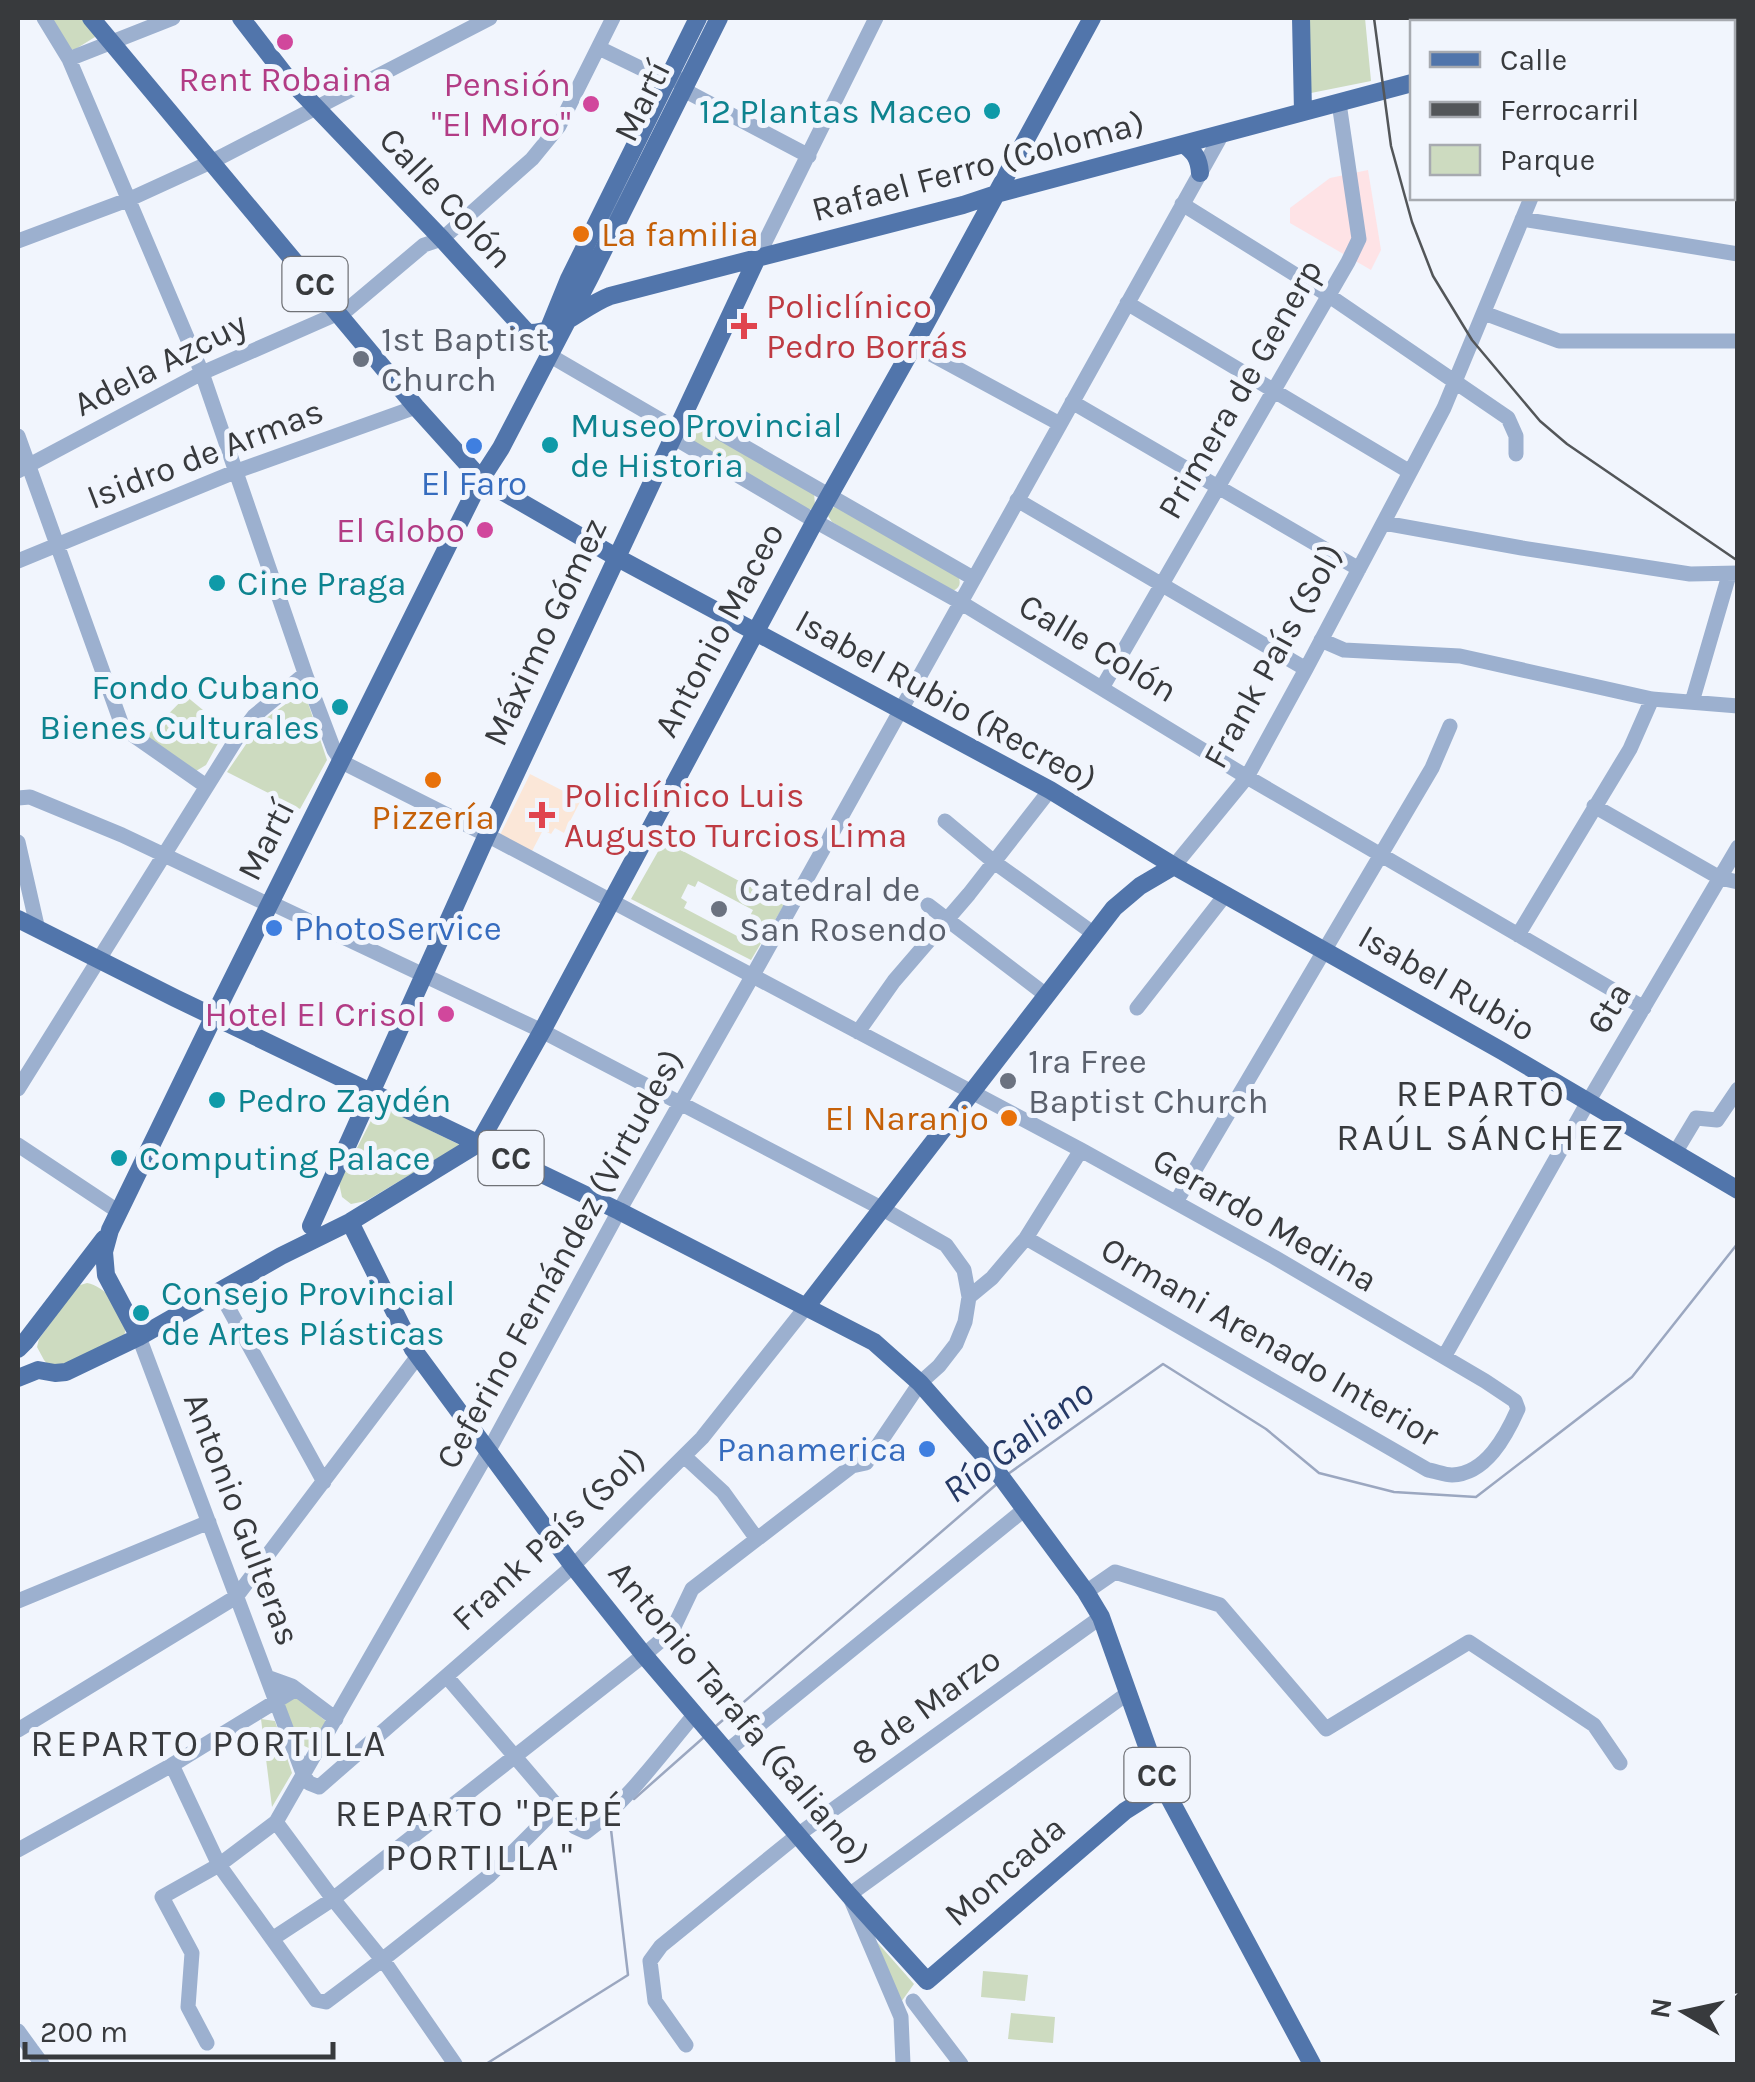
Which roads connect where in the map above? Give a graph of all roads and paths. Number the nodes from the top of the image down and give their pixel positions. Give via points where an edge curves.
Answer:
1 (44, 18) edge
2 (91, 18) edge
3 (173, 18) edge
4 (242, 18) edge
5 (490, 18) edge
6 (613, 18) edge
7 (698, 18) edge
8 (719, 18) edge
9 (876, 18) edge
10 (1092, 18) edge
11 (1301, 18) edge
12 (111, 40) junction
13 (599, 48) junction
14 (69, 59) junction
15 (1410, 84) edge
16 (676, 86) junction
17 (1339, 102) junction
18 (314, 107) junction
19 (1303, 112) junction
20 (1222, 134) junction
21 (1183, 144) junction
22 (810, 156) junction
23 (213, 161) junction
24 (1014, 163) junction
25 (1200, 173) junction
26 (1036, 184) junction
27 (996, 194) junction
28 (130, 200) junction
29 (1530, 200) edge
30 (1182, 204) junction
31 (963, 205) junction
32 (1522, 220) junction
33 (977, 228) junction
34 (442, 239) junction
35 (18, 242) edge
36 (1738, 254) edge
37 (757, 258) junction
38 (590, 277) junction
39 (569, 279) junction
40 (1328, 295) junction
41 (610, 296) junction
42 (586, 300) junction
43 (1128, 303) junction
44 (338, 312) junction
45 (1484, 312) junction
46 (1738, 341) edge
47 (541, 342) junction
48 (914, 345) junction
49 (202, 373) junction
50 (1456, 383) junction
51 (1274, 390) junction
52 (1072, 402) junction
53 (416, 407) junction
54 (1060, 424) junction
55 (678, 426) junction
56 (18, 436) edge
57 (1516, 454) dead end
58 (23, 468) edge
59 (237, 471) junction
60 (1410, 472) junction
61 (481, 479) junction
62 (1218, 486) junction
63 (831, 494) junction
64 (1017, 500) junction
65 (815, 521) junction
66 (1384, 523) junction
67 (58, 544) junction
68 (616, 557) junction
69 (18, 561) edge
70 (1359, 568) junction
71 (1733, 574) edge
72 (973, 578) junction
73 (1162, 584) junction
74 (960, 602) junction
75 (754, 633) junction
76 (1321, 640) junction
77 (1306, 669) junction
78 (306, 674) junction
79 (1102, 688) junction
80 (1652, 699) junction
81 (1692, 702) junction
82 (1738, 706) edge
83 (900, 712) junction
84 (1450, 726) dead end
85 (342, 762) junction
86 (1247, 778) junction
87 (206, 786) junction
88 (1050, 790) junction
89 (18, 798) edge
90 (1594, 806) junction
91 (945, 821) dead end
92 (487, 835) junction
93 (18, 842) edge
94 (1738, 846) edge
95 (1381, 853) junction
96 (164, 854) junction
97 (994, 862) junction
98 (1174, 866) junction
99 (1720, 878) junction
100 (1738, 882) edge
101 (1226, 894) junction
102 (611, 901) junction
103 (271, 903) junction
104 (928, 905) dead end
105 (18, 919) edge
106 (946, 920) junction
107 (38, 930) junction
108 (1093, 933) junction
109 (1518, 935) junction
110 (1324, 951) junction
111 (100, 960) junction
112 (424, 975) junction
113 (754, 975) junction
114 (1046, 995) junction
115 (1136, 1008) dead end
116 (1644, 1008) junction
117 (214, 1016) junction
118 (542, 1031) junction
119 (858, 1032) junction
120 (18, 1088) edge
121 (1738, 1089) edge
122 (371, 1092) junction
123 (974, 1092) junction
124 (680, 1102) junction
125 (1588, 1102) junction
126 (479, 1143) junction
127 (18, 1146) edge
128 (1081, 1150) junction
129 (1676, 1153) junction
130 (1738, 1190) edge
131 (1176, 1202) junction
132 (882, 1208) junction
133 (619, 1211) junction
134 (119, 1212) junction
135 (350, 1222) junction
136 (311, 1226) junction
137 (110, 1230) junction
138 (1026, 1238) junction
139 (281, 1256) junction
140 (832, 1272) junction
141 (78, 1274) junction
142 (106, 1275) junction
143 (219, 1291) junction
144 (969, 1297) junction
145 (806, 1307) junction
146 (846, 1328) junction
147 (139, 1337) junction
148 (21, 1346) edge
149 (418, 1356) junction
150 (1444, 1357) junction
151 (38, 1370) junction
152 (18, 1378) edge
153 (920, 1383) junction
154 (1518, 1409) joint
155 (488, 1452) junction
156 (684, 1456) junction
157 (324, 1482) junction
158 (1025, 1509) junction
159 (209, 1522) junction
160 (757, 1540) junction
161 (573, 1566) junction
162 (1086, 1592) junction
163 (236, 1596) junction
164 (18, 1601) edge
165 (1101, 1616) junction
166 (644, 1655) junction
167 (267, 1677) junction
168 (447, 1677) junction
169 (296, 1689) junction
170 (1128, 1693) junction
171 (276, 1702) junction
172 (699, 1718) junction
173 (336, 1719) junction
174 (18, 1730) edge
175 (721, 1745) junction
176 (514, 1759) junction
177 (1620, 1763) dead end
178 (172, 1765) junction
179 (307, 1780) junction
180 (1163, 1786) junction
181 (558, 1807) junction
182 (276, 1822) junction
183 (799, 1834) junction
184 (18, 1850) edge
185 (220, 1865) junction
186 (849, 1895) junction
187 (333, 1899) junction
188 (876, 1937) junction
189 (272, 1939) junction
190 (382, 1960) junction
191 (927, 1981) junction
192 (913, 2002) junction
193 (901, 2017) junction
194 (18, 2031) edge
195 (207, 2043) dead end
196 (686, 2045) dead end
197 (42, 2064) edge
198 (455, 2064) edge
199 (903, 2064) edge
200 (960, 2064) edge
201 (1312, 2064) edge

1 - 14 street
2 - 12 main road, Isabel Rubio (Recreo) / CC
3 - 12 street
4 - 18 main road, Calle Colón
5 - 18 street
6 - 13 street, Adela Azcuy
7 - 16 main road, Martí
8 - 16 main road, Martí
9 - 22 street, Máximo Gómez
10 - 24 main road, Antonio Maceo
11 - 19 main road
12 - 14 street
12 - 23 main road, Isabel Rubio (Recreo) / CC
13 - 16 street
13 - 34 street, Adela Azcuy via 559,126 532,160
14 - 28 street
15 - 17 main road, Rafael Ferro (Coloma)
16 - 22 street
16 - 38 main road, Martí
16 - 39 main road, Martí
17 - 19 main road, Rafael Ferro (Coloma)
17 - 40 street, Primera de Generp via 1359,240
18 - 23 street
18 - 34 main road, Calle Colón
19 - 20 main road, Rafael Ferro (Coloma)
20 - 21 main road, Rafael Ferro (Coloma)
20 - 25 street
21 - 25 main road via 1199,161
21 - 26 main road, Rafael Ferro (Coloma)
22 - 37 street, Máximo Gómez
23 - 28 street
23 - 44 main road, Isabel Rubio (Recreo) / CC
24 - 26 main road
24 - 27 main road, Antonio Maceo
25 - 30 street
26 - 27 main road, Rafael Ferro (Coloma)
27 - 31 main road, Rafael Ferro (Coloma)
27 - 33 main road, Antonio Maceo
28 - 35 street
28 - 49 street
29 - 32 street, Frank País (Sol)
30 - 40 street
30 - 43 street
31 - 33 main road via 976,214
31 - 37 main road, Rafael Ferro (Coloma)
32 - 36 street
32 - 45 street, Frank País (Sol)
33 - 48 main road, Antonio Maceo
34 - 44 street, Adela Azcuy via 424,245
34 - 47 main road, Calle Colón
37 - 41 main road, Rafael Ferro (Coloma)
37 - 55 main road, Máximo Gómez
38 - 41 main road
38 - 42 main road, Martí
39 - 42 main road
39 - 47 main road, Martí
40 - 50 street
40 - 51 street, Primera de Generp
41 - 42 main road, Rafael Ferro (Coloma)
42 - 47 main road, Martí
43 - 51 street
43 - 52 street
44 - 49 street, Adela Azcuy
44 - 53 main road, Isabel Rubio (Recreo) / CC
45 - 46 street via 1559,340
45 - 50 street, Frank País (Sol)
47 - 55 street, Calle Colón
47 - 61 main road, Martí via 501,448
48 - 54 street
48 - 63 main road, Antonio Maceo
49 - 58 street, Adela Azcuy
49 - 59 street
50 - 57 street via 1508,418
50 - 60 street, Frank País (Sol)
51 - 60 street
51 - 62 street, Primera de Generp
52 - 54 street
52 - 62 street
53 - 59 street, Isidro de Armas
53 - 61 main road, Isabel Rubio (Recreo) / CC
54 - 64 street
55 - 63 street, Calle Colón
55 - 65 street, Calle Colón
55 - 68 main road, Máximo Gómez
56 - 58 street
58 - 67 street
59 - 67 street, Isidro de Armas
59 - 78 street
60 - 66 street, Frank País (Sol)
61 - 68 main road, Isabel Rubio (Recreo) / CC
61 - 85 main road, Martí
62 - 70 street
62 - 73 street, Primera de Generp
63 - 65 main road, Antonio Maceo
63 - 72 street, Calle Colón
64 - 72 street
64 - 73 street
65 - 74 street, Calle Colón
65 - 75 main road, Antonio Maceo
66 - 70 street, Frank País (Sol)
66 - 71 street via 1690,574
67 - 69 street, Isidro de Armas
67 - 87 street via 123,728
68 - 75 main road, Isabel Rubio (Recreo) / CC
68 - 92 main road, Máximo Gómez
70 - 76 street, Frank País (Sol)
71 - 81 street
72 - 74 street, Ceferino Fernández (Virtudes)
73 - 77 street
73 - 79 street, Primera de Generp
74 - 79 street, Calle Colón
74 - 83 street, Ceferino Fernández (Virtudes)
75 - 83 main road, Isabel Rubio (Recreo) / CC
75 - 102 main road, Antonio Maceo
76 - 77 street, Frank País (Sol)
76 - 80 street via 1344,650 1460,656
77 - 86 street, Frank País (Sol)
78 - 85 street
78 - 87 street via 254,716
79 - 86 street, Calle Colón
80 - 81 street
80 - 90 street
81 - 82 street
83 - 88 main road, Isabel Rubio (Recreo) / CC
83 - 113 street, Ceferino Fernández (Virtudes)
84 - 95 street
85 - 92 street, Gerardo Medina
85 - 103 main road, Martí
86 - 95 street, Calle Colón
86 - 98 street, Frank País (Sol)
87 - 96 street
88 - 97 street
88 - 98 main road, Isabel Rubio (Recreo) / CC
89 - 96 street via 30,797
90 - 99 street
90 - 109 street
91 - 97 street
92 - 102 street, Gerardo Medina
92 - 112 main road, Máximo Gómez
93 - 107 street
94 - 99 street, 6ta
95 - 109 street, Calle Colón
95 - 110 street
96 - 103 street
96 - 111 street
97 - 106 street
97 - 108 street
98 - 101 main road, Isabel Rubio
98 - 108 main road, Frank País (Sol) via 1128,895
99 - 100 street
99 - 116 street, 6ta
101 - 110 main road, Isabel Rubio
101 - 115 street
102 - 113 street, Gerardo Medina
102 - 118 main road, Antonio Maceo
103 - 112 street
103 - 117 main road, Martí
104 - 106 street
105 - 107 main road, CC
106 - 114 street
106 - 119 street
107 - 111 main road, CC
108 - 114 main road, Frank País (Sol)
109 - 116 street, Calle Colón
110 - 125 main road, Isabel Rubio
110 - 131 street
111 - 117 main road, CC
111 - 120 street
112 - 118 street
112 - 122 main road, Máximo Gómez
113 - 119 street, Gerardo Medina
113 - 124 street, Ceferino Fernández (Virtudes)
114 - 123 main road, Frank País (Sol)
116 - 125 street, 6ta
117 - 122 main road, CC
117 - 134 main road, Martí
118 - 124 street
118 - 126 main road, Antonio Maceo
119 - 123 street, Gerardo Medina
121 - 129 street via 1717,1120 1696,1118
122 - 126 main road, CC
122 - 136 main road, Máximo Gómez
123 - 128 street, Gerardo Medina
123 - 132 main road, Frank País (Sol)
124 - 132 street
124 - 133 street, Ceferino Fernández (Virtudes)
125 - 129 main road, Isabel Rubio
125 - 150 street, 6ta
126 - 133 main road, CC
126 - 135 main road, Antonio Maceo
127 - 134 street
128 - 131 street, Gerardo Medina
128 - 138 street
129 - 130 main road, Isabel Rubio
131 - 150 street, Gerardo Medina
132 - 140 main road, Frank País (Sol)
132 - 144 street via 946,1245 964,1270
133 - 145 main road, CC
133 - 155 street, Ceferino Fernández (Virtudes)
134 - 137 main road, Martí
135 - 136 main road, Antonio Maceo via 328,1216
135 - 139 main road, Antonio Maceo
135 - 149 main road, Antonio Tarafa (Galiano)
136 - 139 main road, Antonio Maceo
137 - 141 main road
137 - 142 main road
138 - 144 street
138 - 154 street, Ormani Arenado Interior via 1428,1470 1454,1475 1481,1466
139 - 143 main road, Antonio Maceo
140 - 145 main road, Frank País (Sol)
140 - 146 main road via 828,1296
141 - 142 main road
141 - 148 main road
142 - 147 main road, Antonio Gulteras
143 - 147 main road, Antonio Maceo
143 - 157 street
144 - 153 street via 956,1344
145 - 146 main road, CC
145 - 156 street, Frank País (Sol)
146 - 153 main road, CC via 874,1342
147 - 151 main road, Antonio Maceo via 66,1372
147 - 159 street, Antonio Gulteras
148 - 151 main road
149 - 155 main road, Antonio Tarafa (Galiano)
149 - 157 street
150 - 154 street, Gerardo Medina via 1515,1400
151 - 152 main road, Antonio Maceo
153 - 158 main road, CC
153 - 160 street via 866,1464 852,1466
155 - 161 main road, Antonio Tarafa (Galiano)
155 - 173 street, Ceferino Fernández (Virtudes)
156 - 160 street via 723,1492
156 - 161 street, Frank País (Sol)
157 - 163 street
158 - 162 main road, CC
158 - 175 street
159 - 163 street, Antonio Gulteras
159 - 164 street
160 - 166 street via 692,1590 672,1631
161 - 166 main road, Antonio Tarafa (Galiano)
161 - 168 street, Frank País (Sol)
162 - 165 main road, CC
162 - 177 street via 1115,1572 1220,1606 1326,1729 1469,1642 1594,1725
163 - 167 street, Antonio Gulteras
163 - 174 street
165 - 170 main road, CC
165 - 183 street, 8 de Marzo
166 - 172 main road, Antonio Tarafa (Galiano)
166 - 176 street
167 - 169 street, Antonio Gulteras
167 - 171 street, Antonio Gulteras
168 - 176 street
168 - 179 street, Frank País (Sol) via 320,1787
169 - 171 street
169 - 173 street, Antonio Gulteras
170 - 180 main road, CC
170 - 186 street
171 - 178 street
171 - 179 street, Antonio Gulteras
172 - 175 main road, Antonio Tarafa (Galiano)
172 - 181 street via 586,1832
173 - 179 street, Ceferino Fernández (Virtudes)
175 - 183 main road, Antonio Tarafa (Galiano)
176 - 181 street
176 - 187 street
178 - 184 street
178 - 185 street
179 - 182 street, Ceferino Fernández (Virtudes)
180 - 191 main road, Moncada via 1125,1810
180 - 201 main road, CC
181 - 190 street via 490,1875
182 - 185 street, Ceferino Fernández (Virtudes)
182 - 187 street
183 - 186 main road, Antonio Tarafa (Galiano)
183 - 196 street, 8 de Marzo via 650,1961 655,2001
185 - 189 street
185 - 195 street, Ceferino Fernández (Virtudes) via 162,1898 192,1953 188,2007
186 - 188 main road, Antonio Tarafa (Galiano)
187 - 189 street
187 - 190 street
188 - 191 main road, Antonio Tarafa (Galiano)
188 - 193 street, Antonio Tarafa (Galiano)
189 - 190 street via 320,2002
190 - 198 street
191 - 192 street, Moncada
192 - 193 street, Moncada
192 - 200 street
193 - 199 street
194 - 197 street

